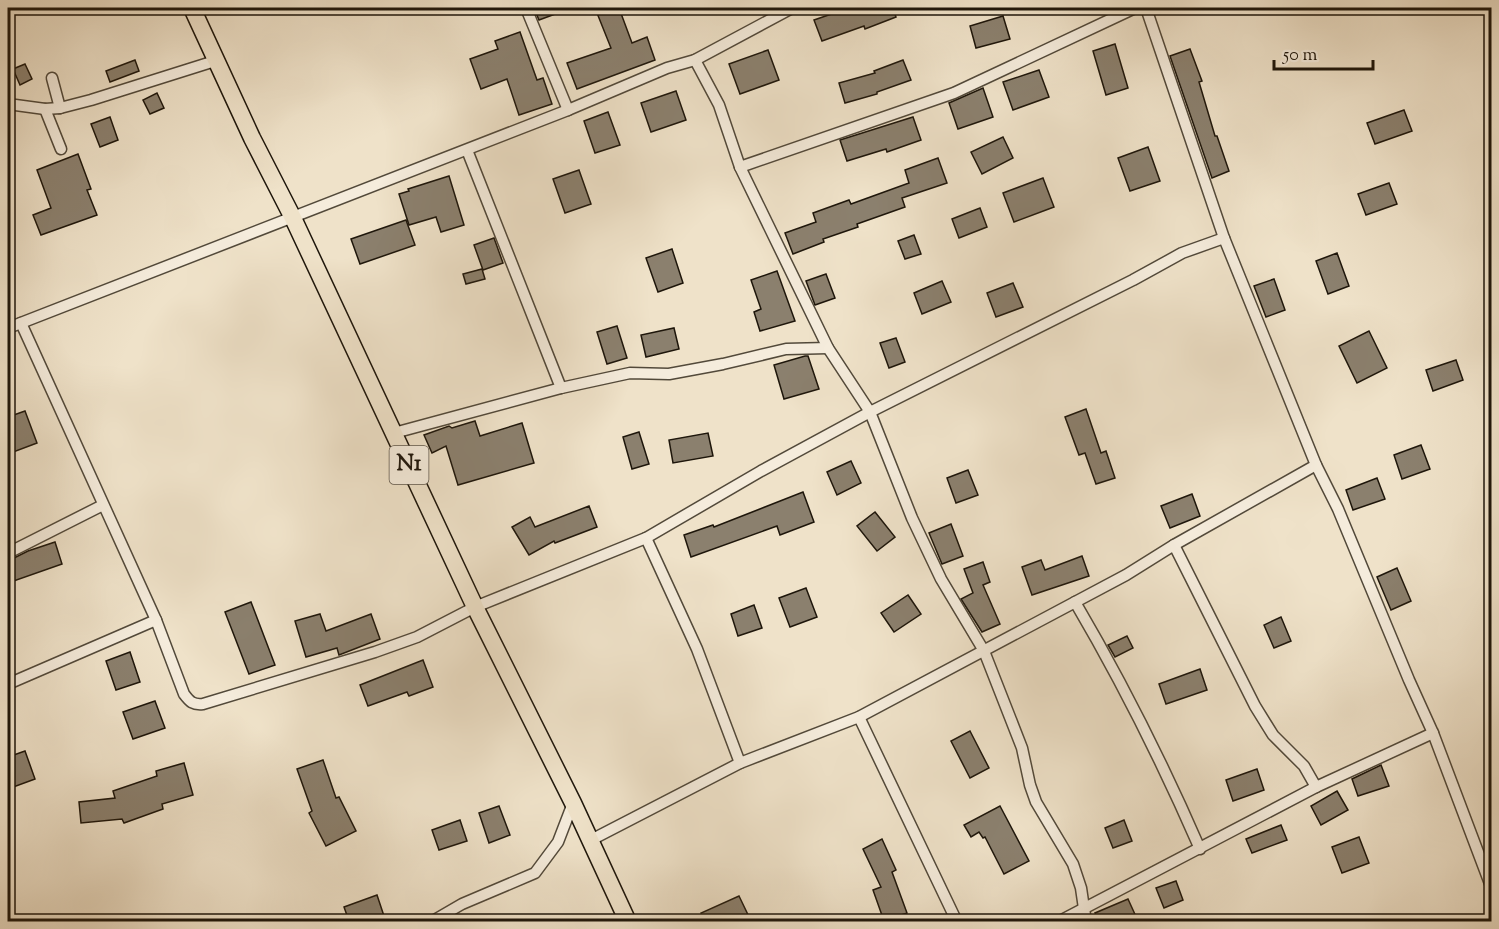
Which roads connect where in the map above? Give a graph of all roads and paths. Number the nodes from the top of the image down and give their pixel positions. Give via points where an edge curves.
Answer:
1 (192, 8) edge
2 (526, 8) edge
3 (792, 8) edge
4 (1135, 8) edge
5 (1146, 8) edge
6 (218, 60) junction
7 (695, 60) junction
8 (52, 78) dead end
9 (8, 104) edge
10 (60, 108) junction
11 (45, 109) junction
12 (568, 110) junction
13 (61, 149) dead end
14 (467, 150) junction
15 (740, 167) junction
16 (294, 218) junction
17 (1224, 238) junction
18 (21, 323) junction
19 (8, 328) edge
20 (828, 348) junction
21 (561, 388) junction
22 (870, 412) junction
23 (394, 433) junction
24 (1316, 465) junction
25 (103, 505) junction
26 (646, 538) junction
27 (1174, 545) junction
28 (8, 553) edge
29 (1075, 602) junction
30 (476, 607) junction
31 (156, 620) junction
32 (984, 651) junction
33 (8, 684) edge
34 (859, 717) junction
35 (1433, 733) junction
36 (740, 763) junction
37 (1316, 787) junction
38 (573, 803) junction
39 (589, 841) junction
40 (1200, 849) junction
41 (1491, 889) edge
42 (1083, 909) junction
43 (431, 921) edge
44 (628, 921) edge
45 (957, 921) edge
46 (1058, 921) edge
47 (1086, 921) edge

1 - 6 main road, N1
2 - 12 street
3 - 7 street
4 - 15 street via 954,93
5 - 17 street
6 - 10 street
6 - 16 main road, N1 via 252,138
7 - 12 street
7 - 15 street via 719,105
8 - 10 street
9 - 11 street
10 - 11 street
11 - 13 street
12 - 14 street
14 - 16 street
14 - 21 street
15 - 20 street
16 - 18 street
16 - 23 main road, N1
17 - 22 street via 1182,253
17 - 24 street
18 - 19 street
18 - 25 street
20 - 21 street via 786,349 669,374 630,373
20 - 22 street
21 - 23 street
22 - 26 street
22 - 32 street via 941,579
23 - 30 main road, N1
24 - 27 street
24 - 35 street
25 - 28 street
25 - 31 street
26 - 30 street
26 - 36 street via 697,648
27 - 29 street
27 - 37 street via 1255,706 1273,735 1304,766
29 - 32 street
29 - 40 street via 1163,765
30 - 31 street via 417,637 375,652 196,705 184,694
30 - 38 main road, N1
31 - 33 street
32 - 34 street
32 - 42 street via 1022,748 1036,802 1073,864
34 - 36 street
34 - 45 street
35 - 37 street
35 - 41 street
36 - 39 street
37 - 40 street
38 - 39 main road, N1
38 - 43 street via 558,842 535,873
39 - 44 main road, N1
40 - 42 street
42 - 46 street
42 - 47 street

